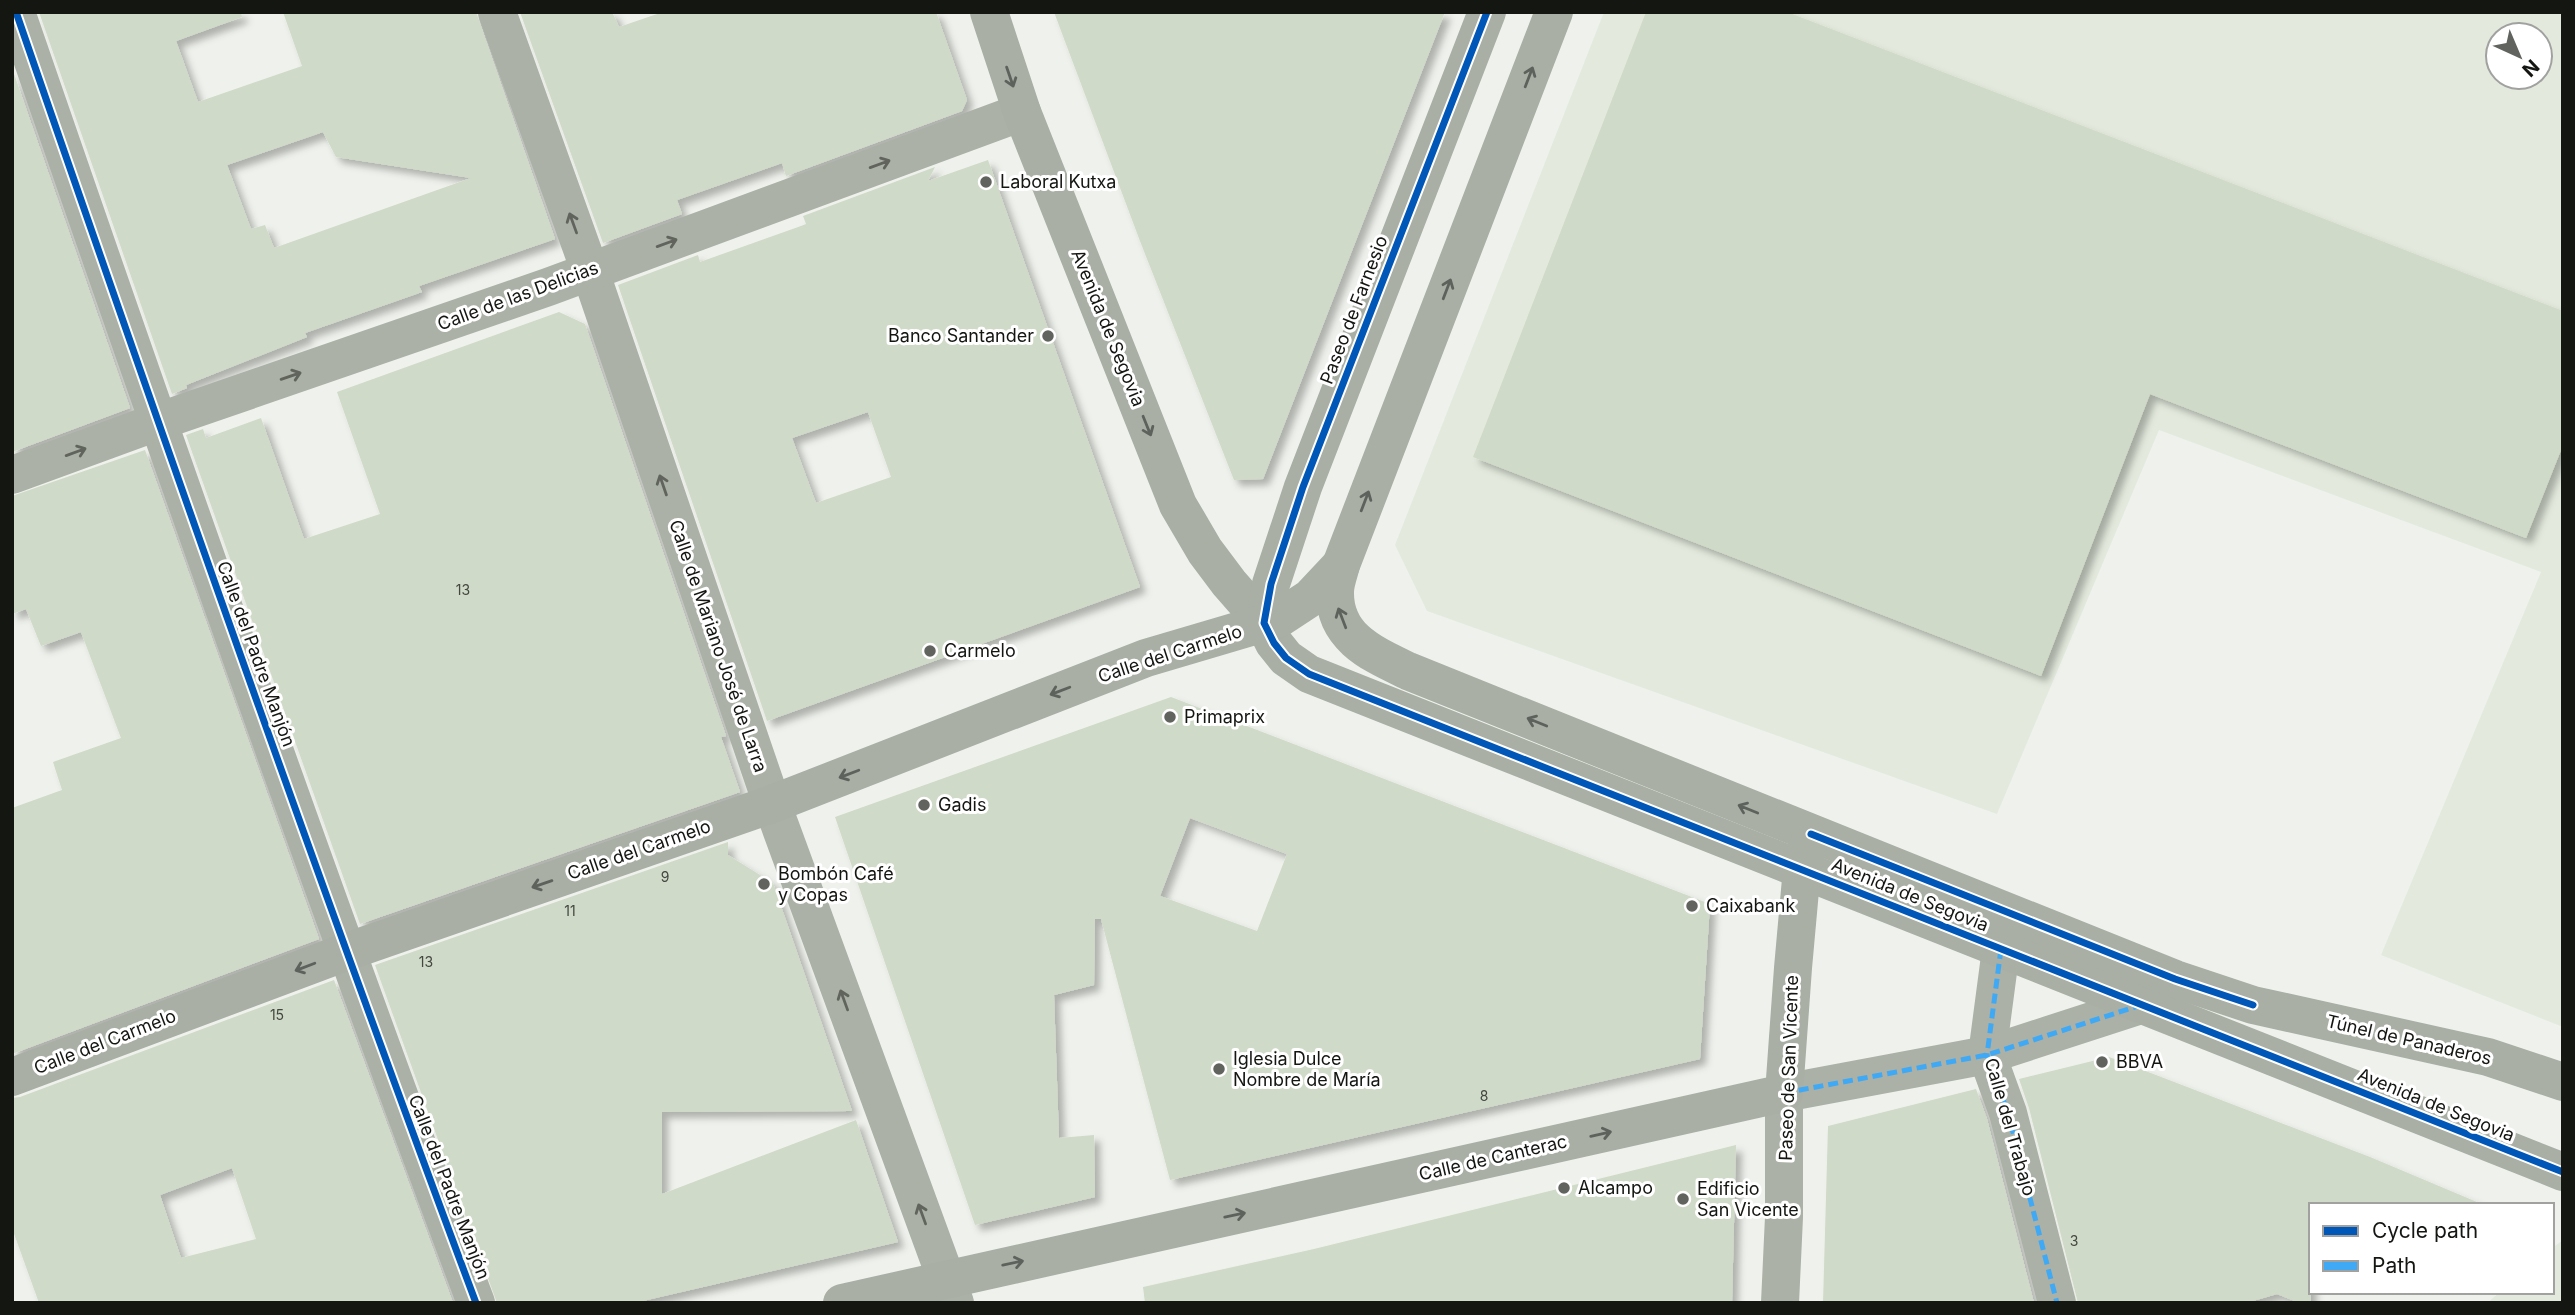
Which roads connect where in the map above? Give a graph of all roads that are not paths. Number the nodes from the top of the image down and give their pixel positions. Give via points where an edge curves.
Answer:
1 (16, 12) edge
2 (497, 12) edge
3 (989, 12) edge
4 (1487, 12) edge
5 (1553, 12) edge
6 (1022, 112) junction
7 (590, 271) junction
8 (157, 422) junction
9 (12, 475) edge
10 (1340, 565) junction
11 (1264, 622) junction
12 (772, 804) junction
13 (1807, 851) junction
14 (2001, 949) junction
15 (346, 952) junction
16 (2141, 1004) junction
17 (2253, 1004) joint
18 (1987, 1055) junction
19 (12, 1077) edge
20 (2563, 1082) edge
21 (1784, 1093) junction
22 (2563, 1172) edge
23 (950, 1290) edge
24 (476, 1303) edge
25 (842, 1303) edge
26 (1780, 1303) edge
27 (2057, 1303) edge

1 - 8 street, Calle del Padre Manjón
7 -> 2 street, Calle de Mariano José de Larra
3 -> 6 main road, Avenida de Segovia
4 - 11 main road, Paseo de Farnesio via 1303,487 1271,584
10 -> 5 main road
7 -> 6 street, Calle de las Delicias
6 -> 11 main road, Avenida de Segovia via 1178,505 1229,583
8 -> 7 street, Calle de las Delicias
12 -> 7 street, Calle de Mariano José de Larra
9 -> 8 street, Calle de las Delicias
8 - 15 street, Calle del Padre Manjón
10 - 11 main road via 1310,598 1278,619
13 -> 10 main road, Avenida de Segovia via 1372,653 1351,637 1340,616 1335,592
11 -> 12 main road, Calle del Carmelo via 1146,657
11 - 13 main road, Avenida de Segovia via 1286,658 1309,674
12 -> 15 main road, Calle del Carmelo
23 -> 12 street, Calle de Mariano José de Larra
13 - 14 main road, Avenida de Segovia
13 - 17 main road, Avenida de Segovia
13 - 21 main road, Paseo de San Vicente
14 - 16 main road, Avenida de Segovia
14 - 18 street, Calle del Trabajo
15 -> 19 main road, Calle del Carmelo
15 - 24 street, Calle del Padre Manjón
16 - 18 street, Calle de Canterac
16 - 22 main road, Avenida de Segovia
17 - 20 main road, Túnel de Panaderos via 2488,1057
18 - 21 street, Calle de Canterac
18 - 27 street, Calle del Trabajo via 2008,1113
23 -> 21 main road, Calle de Canterac
21 - 26 street, Paseo de San Vicente
23 - 25 main road, Calle de Canterac

